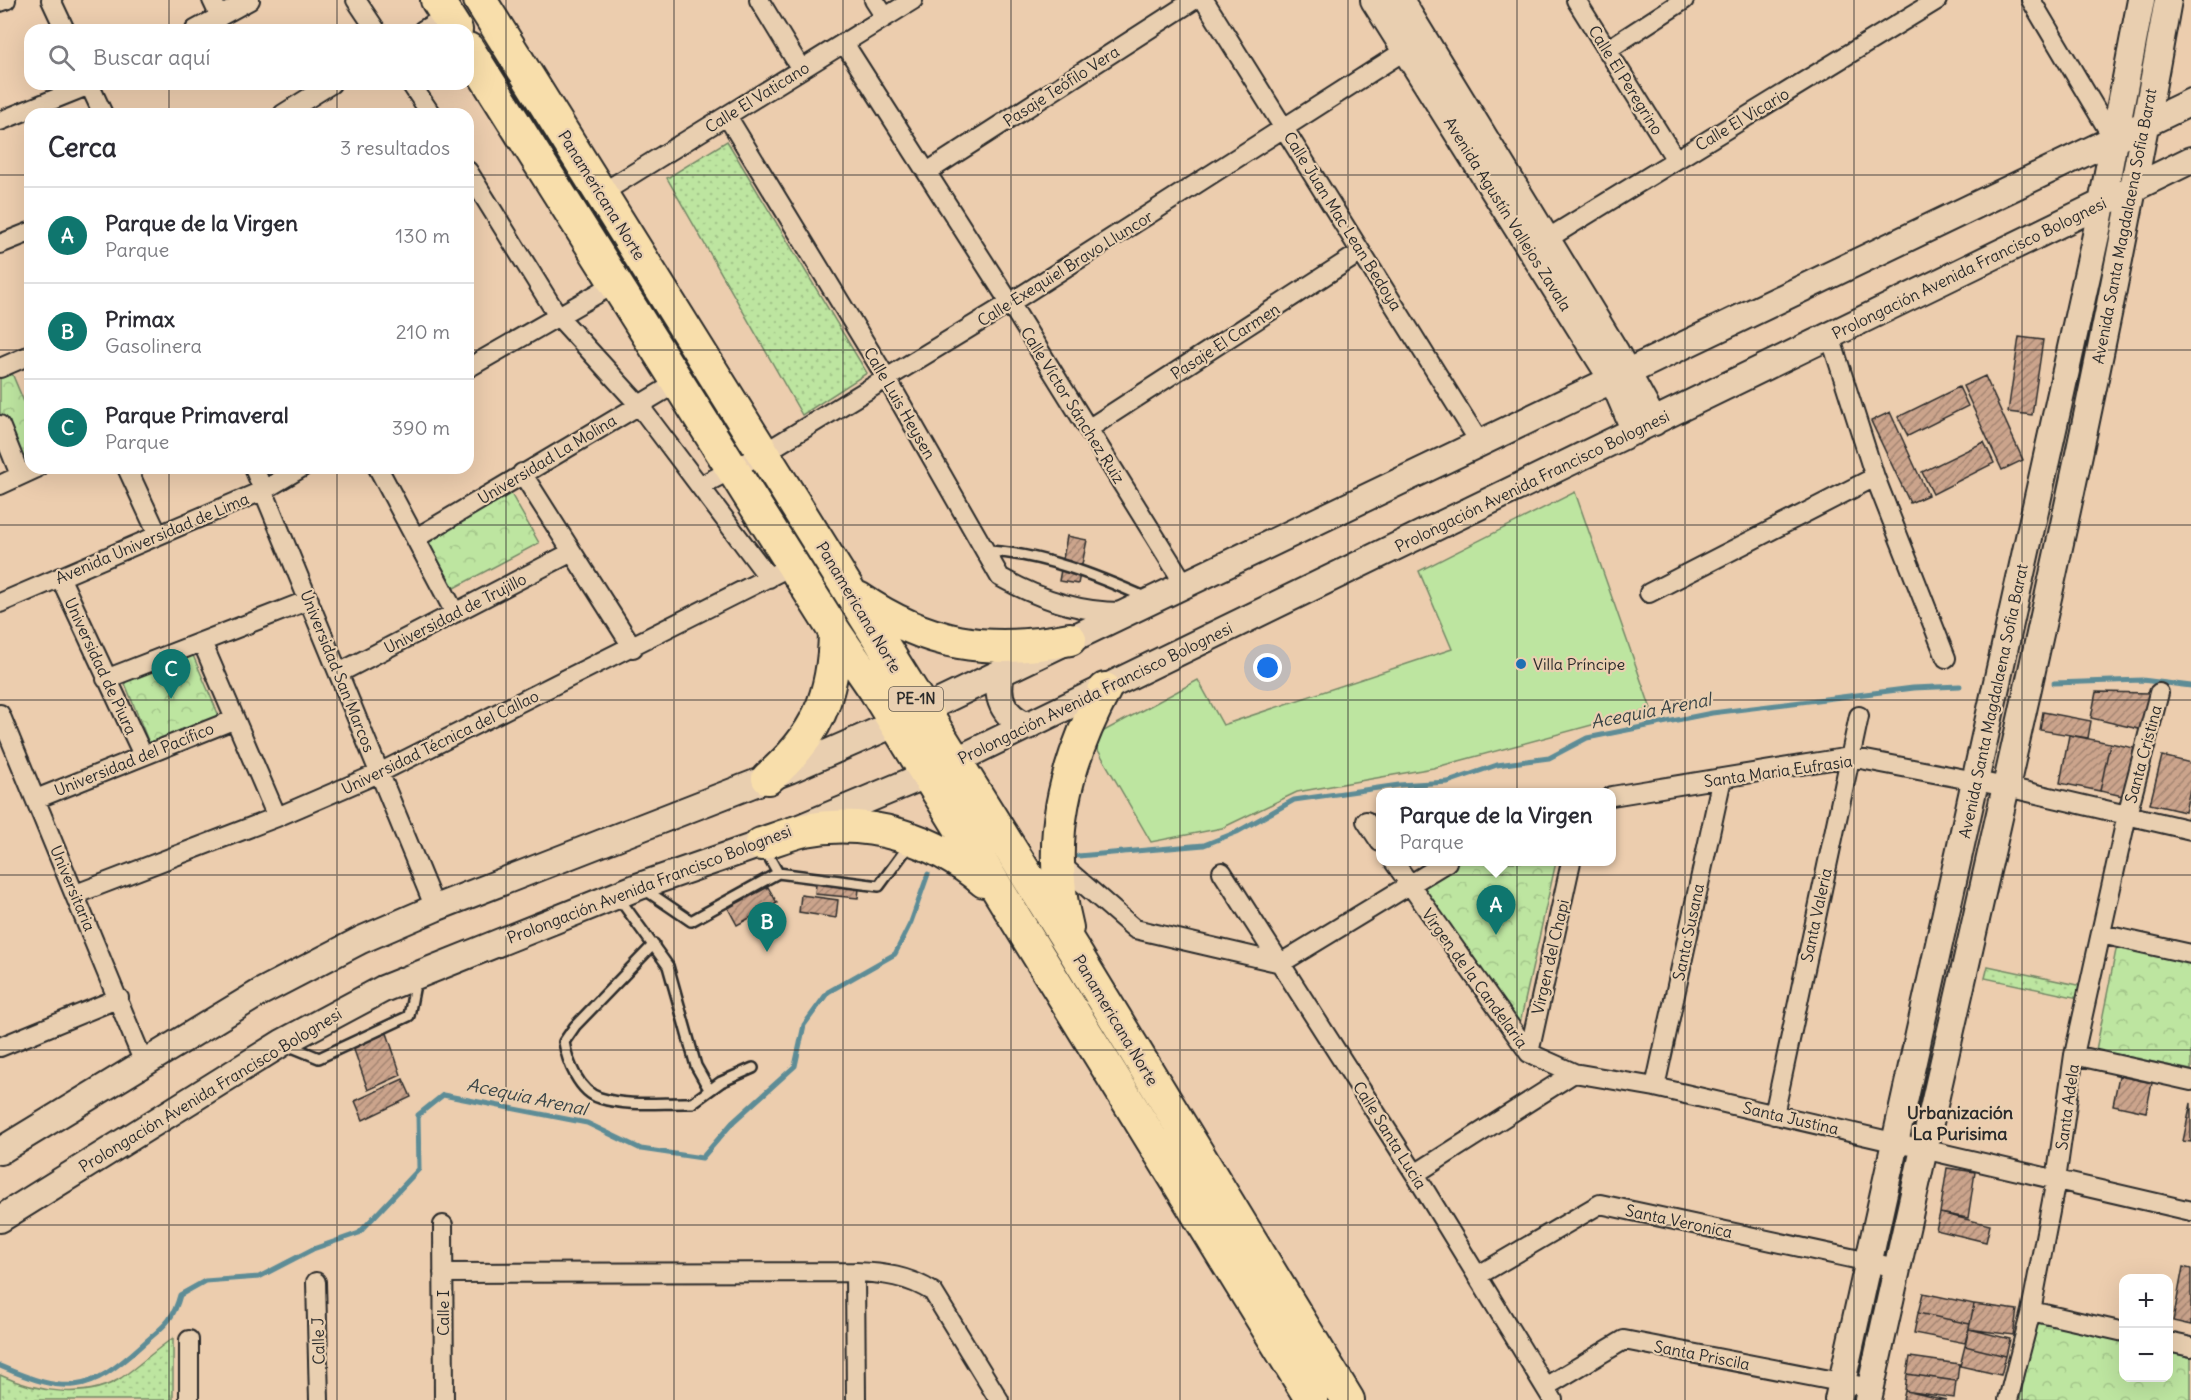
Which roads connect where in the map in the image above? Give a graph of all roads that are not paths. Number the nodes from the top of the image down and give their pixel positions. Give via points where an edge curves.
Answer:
1 (6, 0) edge
2 (51, 0) edge
3 (250, 0) edge
4 (356, 0) edge
5 (480, 0) edge
6 (759, 0) edge
7 (874, 0) edge
8 (913, 0) edge
9 (1194, 0) edge
10 (1204, 0) edge
11 (1374, 0) edge
12 (1400, 0) edge
13 (1576, 0) edge
14 (1684, 0) edge
15 (1937, 0) edge
16 (2031, 0) edge
17 (2141, 0) edge
18 (2168, 0) edge
19 (0, 2) edge
20 (216, 8) edge
21 (885, 17) junction
22 (62, 24) edge
23 (201, 24) edge
24 (372, 24) edge
25 (844, 43) junction
26 (1415, 44) junction
27 (1607, 50) junction
28 (474, 58) edge
29 (801, 69) junction
30 (75, 90) edge
31 (93, 90) edge
32 (321, 90) edge
33 (415, 90) edge
34 (2191, 102) edge
35 (32, 108) edge
36 (100, 108) edge
37 (292, 108) edge
38 (427, 108) edge
39 (24, 111) edge
40 (727, 116) junction
41 (0, 121) edge
42 (2146, 124) junction
43 (1285, 128) junction
44 (2114, 140) junction
45 (1676, 160) junction
46 (2191, 160) edge
47 (927, 172) junction
48 (474, 181) edge
49 (2134, 188) junction
50 (602, 193) junction
51 (2102, 202) junction
52 (24, 234) edge
53 (1547, 239) junction
54 (0, 244) edge
55 (1361, 252) junction
56 (616, 283) junction
57 (1010, 303) junction
58 (558, 316) junction
59 (1830, 336) junction
60 (24, 358) edge
61 (474, 364) edge
62 (0, 368) edge
63 (1620, 376) junction
64 (887, 379) junction
65 (678, 382) junction
66 (638, 404) junction
67 (0, 424) edge
68 (1645, 427) junction
69 (1088, 429) junction
70 (1480, 443) junction
71 (764, 453) junction
72 (24, 465) edge
73 (733, 469) junction
74 (522, 473) junction
75 (24, 474) edge
76 (130, 474) edge
77 (257, 474) edge
78 (291, 474) edge
79 (381, 474) edge
80 (1875, 477) junction
81 (0, 485) edge
82 (700, 486) junction
83 (264, 490) junction
84 (158, 535) junction
85 (416, 538) junction
86 (984, 551) junction
87 (572, 552) junction
88 (781, 572) junction
89 (60, 577) junction
90 (1185, 585) junction
91 (1648, 593) dead end
92 (852, 594) junction
93 (309, 600) junction
94 (1152, 600) junction
95 (0, 603) edge
96 (1128, 612) junction
97 (455, 613) junction
98 (835, 632) junction
99 (1070, 639) junction
100 (202, 642) junction
101 (633, 648) junction
102 (1946, 658) dead end
103 (1002, 672) junction
104 (339, 673) junction
105 (106, 679) junction
106 (1105, 689) junction
107 (2159, 693) dead end
108 (924, 710) junction
109 (1859, 716) dead end
110 (233, 720) junction
111 (1, 721) edge
112 (894, 724) junction
113 (1028, 726) junction
114 (143, 755) junction
115 (1850, 757) junction
116 (955, 761) junction
117 (380, 773) junction
118 (926, 775) junction
119 (768, 778) junction
120 (1722, 778) junction
121 (1975, 781) junction
122 (2007, 787) junction
123 (1616, 795) edge
124 (36, 799) junction
125 (2127, 815) junction
126 (277, 817) junction
127 (1366, 822) dead end
128 (2191, 830) edge
129 (1376, 836) edge
130 (914, 838) junction
131 (761, 844) junction
132 (1057, 861) junction
133 (1397, 866) edge
134 (1440, 866) edge
135 (1570, 866) edge
136 (1222, 872) dead end
137 (778, 873) junction
138 (1411, 886) junction
139 (628, 891) junction
140 (76, 894) junction
141 (1002, 897) junction
142 (435, 908) junction
143 (2101, 934) junction
144 (654, 944) junction
145 (1073, 949) junction
146 (2191, 954) edge
147 (1281, 963) junction
148 (416, 975) junction
149 (119, 998) junction
150 (1, 1043) edge
151 (282, 1043) junction
152 (1529, 1053) junction
153 (2074, 1055) junction
154 (144, 1063) junction
155 (753, 1068) dead end
156 (1574, 1073) junction
157 (2191, 1081) edge
158 (1655, 1087) junction
159 (709, 1089) junction
160 (1774, 1115) junction
161 (1894, 1142) junction
162 (1924, 1148) junction
163 (0, 1150) edge
164 (1415, 1174) junction
165 (2056, 1180) junction
166 (2191, 1211) edge
167 (0, 1219) edge
168 (443, 1225) dead end
169 (1868, 1262) junction
170 (1897, 1268) junction
171 (855, 1272) junction
172 (443, 1274) junction
173 (1478, 1276) junction
174 (316, 1282) dead end
175 (2031, 1311) junction
176 (2119, 1331) edge
177 (189, 1340) dead end
178 (2173, 1343) edge
179 (2191, 1347) edge
180 (1840, 1391) edge
181 (1549, 1394) edge
182 (1869, 1394) edge
183 (189, 1400) edge
184 (319, 1400) edge
185 (444, 1400) edge
186 (856, 1400) edge
187 (999, 1400) edge
188 (1312, 1400) edge
189 (1348, 1400) edge
190 (2008, 1400) edge

1 - 19 street
2 - 22 street
3 - 20 street
4 - 24 street
5 - 50 highway, Panamericana Norte / PE-1N
6 - 29 street
7 - 21 street
8 - 21 street, Calle El Vaticano
9 - 47 street, Pasaje Teófilo Vera
10 - 43 street, Calle Juan Mac Lean Bedoya
11 - 26 main road, Avenida Agustín Vallejos Zavala
12 - 26 main road, Avenida Agustín Vallejos Zavala
13 - 27 street, Calle El Peregrino
14 - 27 street
15 - 45 street, Calle El Vicario
16 - 44 street
17 - 44 main road, Avenida Santa Magdalaena Sofia Barat
18 - 42 main road, Avenida Santa Magdalaena Sofia Barat
20 - 23 street
21 - 25 street, Calle El Vaticano
25 - 29 street, Calle El Vaticano
25 - 47 street, Calle Víctor Sánchez Ruiz
26 - 43 street, Calle Exequiel Bravo Lluncor
26 - 53 main road, Avenida Agustín Vallejos Zavala
26 - 63 main road, Avenida Agustín Vallejos Zavala
27 - 45 street, Calle El Peregrino
28 - 56 highway, Panamericana Norte / PE-1N
29 - 40 street, Calle El Vaticano
30 - 35 street
31 - 36 street
32 - 37 street
33 - 38 street
34 - 42 main road
39 - 41 street
40 - 50 street, Calle El Vaticano
40 - 64 street, Calle Luis Heysen
42 - 44 main road
42 - 49 main road, Avenida Santa Magdalaena Sofia Barat
43 - 55 street, Calle Juan Mac Lean Bedoya
43 - 57 street, Calle Exequiel Bravo Lluncor
44 - 51 main road, Avenida Santa Magdalaena Sofia Barat
44 - 63 main road
45 - 53 street, Calle El Vicario
46 - 49 main road, Prolongación Avenida Francisco Bolognesi
47 - 57 street, Calle Víctor Sánchez Ruiz
48 - 58 street
49 - 51 main road, Prolongación Avenida Francisco Bolognesi
49 - 122 main road, Avenida Santa Magdalaena Sofia Barat
50 - 71 highway, Panamericana Norte / PE-1N
51 - 59 main road, Prolongación Avenida Francisco Bolognesi
51 - 121 main road, Avenida Santa Magdalaena Sofia Barat
52 - 54 street
53 - 63 main road, Avenida Agustín Vallejos Zavala
55 - 69 street, Pasaje El Carmen
55 - 70 street, Calle Juan Mac Lean Bedoya
56 - 58 street
56 - 65 highway, Panamericana Norte / PE-1N
57 - 64 street, Calle Exequiel Bravo Lluncor
57 - 69 street, Calle Víctor Sánchez Ruiz
58 - 61 street
58 - 66 street
59 - 68 main road, Prolongación Avenida Francisco Bolognesi
59 - 80 street
60 - 62 street
63 - 68 main road, Avenida Agustín Vallejos Zavala
63 - 70 main road
64 - 71 street, Calle Exequiel Bravo Lluncor
64 - 86 street, Calle Luis Heysen
65 - 66 street, Universidad La Molina
65 - 73 highway, Panamericana Norte / PE-1N
66 - 74 street, Universidad La Molina
66 - 82 street
67 - 72 street
68 - 106 main road, Prolongación Avenida Francisco Bolognesi
69 - 90 street, Calle Víctor Sánchez Ruiz
70 - 90 main road
71 - 73 street, Calle Exequiel Bravo Lluncor
71 - 92 highway, Panamericana Norte / PE-1N
73 - 82 street, Calle Exequiel Bravo Lluncor
73 - 88 highway, Panamericana Norte / PE-1N
74 - 85 street, Universidad La Molina
74 - 87 street
75 - 81 street
76 - 84 street
77 - 83 street, Universidad San Marcos
78 - 83 street, Avenida Universidad de Lima
79 - 85 street
80 - 91 street
80 - 102 street
82 - 88 street
83 - 84 street, Avenida Universidad de Lima
83 - 93 street, Universidad San Marcos
84 - 89 street, Avenida Universidad de Lima
85 - 97 street
86 - 94 lane via 1033,558 1105,580
86 - 96 street, Calle Luis Heysen via 1000,577 1027,592 1100,612
87 - 97 street, Universidad de Trujillo
87 - 101 street
88 - 98 highway, Panamericana Norte / PE-1N
88 - 101 street, Universidad Técnica del Callao
89 - 95 street, Avenida Universidad de Lima
89 - 105 street, Universidad de Piura
90 - 94 main road
92 - 99 highway via 884,616 955,643 993,648 1032,647
92 - 108 highway, Panamericana Norte / PE-1N
93 - 100 street
93 - 104 street, Universidad San Marcos
94 - 96 main road
96 - 99 main road
97 - 104 street, Universidad de Trujillo
98 - 112 highway, Panamericana Norte / PE-1N
98 - 119 highway via 834,666 826,700 811,732 789,760
99 - 103 main road
100 - 105 street
100 - 110 street
101 - 117 street, Universidad Técnica del Callao
103 - 108 main road
103 - 113 main road via 1000,701 1011,717
104 - 117 street, Universidad San Marcos
105 - 114 street, Universidad de Piura
106 - 113 main road, Prolongación Avenida Francisco Bolognesi
106 - 132 highway via 1068,772
107 - 125 street, Santa Cristina
108 - 112 main road
108 - 116 highway, Panamericana Norte / PE-1N
109 - 115 street, Santa Valeria
110 - 114 street, Universidad del Pacífico
110 - 126 street
111 - 124 street, Universitaria
112 - 118 highway, Panamericana Norte / PE-1N
112 - 119 main road
113 - 116 main road, Prolongación Avenida Francisco Bolognesi
114 - 124 street, Universidad del Pacífico
115 - 120 street, Santa Maria Eufrasia
115 - 121 street, Santa Maria Eufrasia
115 - 160 street, Santa Valeria
116 - 118 main road, Prolongación Avenida Francisco Bolognesi
116 - 145 highway, Panamericana Norte / PE-1N
117 - 126 street, Universidad Técnica del Callao
117 - 142 street, Universidad San Marcos
118 - 131 main road, Prolongación Avenida Francisco Bolognesi
118 - 141 highway, Panamericana Norte / PE-1N
119 - 142 main road
120 - 123 street, Santa Maria Eufrasia
120 - 158 street, Santa Susana
121 - 122 street, Santa Maria Eufrasia
121 - 161 main road, Avenida Santa Magdalaena Sofia Barat
122 - 125 street, Santa Maria Eufrasia
122 - 162 main road, Avenida Santa Magdalaena Sofia Barat
124 - 140 street, Universitaria
125 - 128 street, Santa Maria Eufrasia
125 - 143 street, Santa Adela
126 - 140 street, Universidad Técnica del Callao
127 - 129 street
130 - 131 highway via 878,829 842,827 805,830
130 - 137 lane via 879,886
130 - 141 highway via 962,862
131 - 137 lane
131 - 139 main road, Prolongación Avenida Francisco Bolognesi
132 - 145 highway via 1062,906
132 - 147 street via 1135,929
133 - 138 street, Virgen de la Candelaria
134 - 138 street
135 - 152 street, Virgen del Chapi
136 - 147 street, Calle Santa Lucia
137 - 139 lane via 692,921
138 - 147 street
138 - 152 street, Virgen de la Candelaria
139 - 144 lane
139 - 148 main road, Prolongación Avenida Francisco Bolognesi
140 - 149 street, Universitaria
141 - 188 highway, Panamericana Norte / PE-1N
142 - 154 main road via 313,963
143 - 146 street
143 - 153 street, Santa Adela
144 - 159 lane via 668,966 691,1051
144 - 159 lane via 639,955 574,1026 564,1042 567,1057 581,1082 598,1098 692,1104
145 - 189 highway, Panamericana Norte / PE-1N
147 - 164 street, Calle Santa Lucia
148 - 151 main road, Prolongación Avenida Francisco Bolognesi
148 - 151 lane via 409,1016 318,1058
149 - 150 street
149 - 154 street, Universitaria
151 - 167 main road, Prolongación Avenida Francisco Bolognesi
152 - 156 street, Virgen de la Candelaria
153 - 157 street
153 - 165 street, Santa Adela
154 - 163 main road
155 - 159 lane
156 - 158 street, Santa Justina
156 - 164 street
158 - 160 street, Santa Justina
160 - 161 street, Santa Justina
161 - 162 street, Santa Justina
161 - 169 main road, Avenida Santa Magdalaena Sofia Barat
162 - 165 street, Santa Justina
162 - 170 main road, Avenida Santa Magdalaena Sofia Barat
164 - 173 street, Calle Santa Lucia
165 - 166 street, Santa Justina
165 - 175 street, Santa Adela
168 - 172 street, Calle I
169 - 170 street, Santa Veronica
169 - 173 street, Santa Veronica via 1600,1204
169 - 180 main road, Avenida Santa Magdalaena Sofia Barat
170 - 182 main road, Avenida Santa Magdalaena Sofia Barat
171 - 172 street
171 - 186 street
171 - 187 street via 900,1276 933,1292
172 - 185 street, Calle I
173 - 181 street, Calle Santa Lucia
174 - 184 street, Calle J
175 - 176 street
175 - 190 street, Santa Adela
177 - 183 street
178 - 179 street
180 - 181 street, Santa Priscila via 1624,1340
180 - 182 street, Santa Priscila

